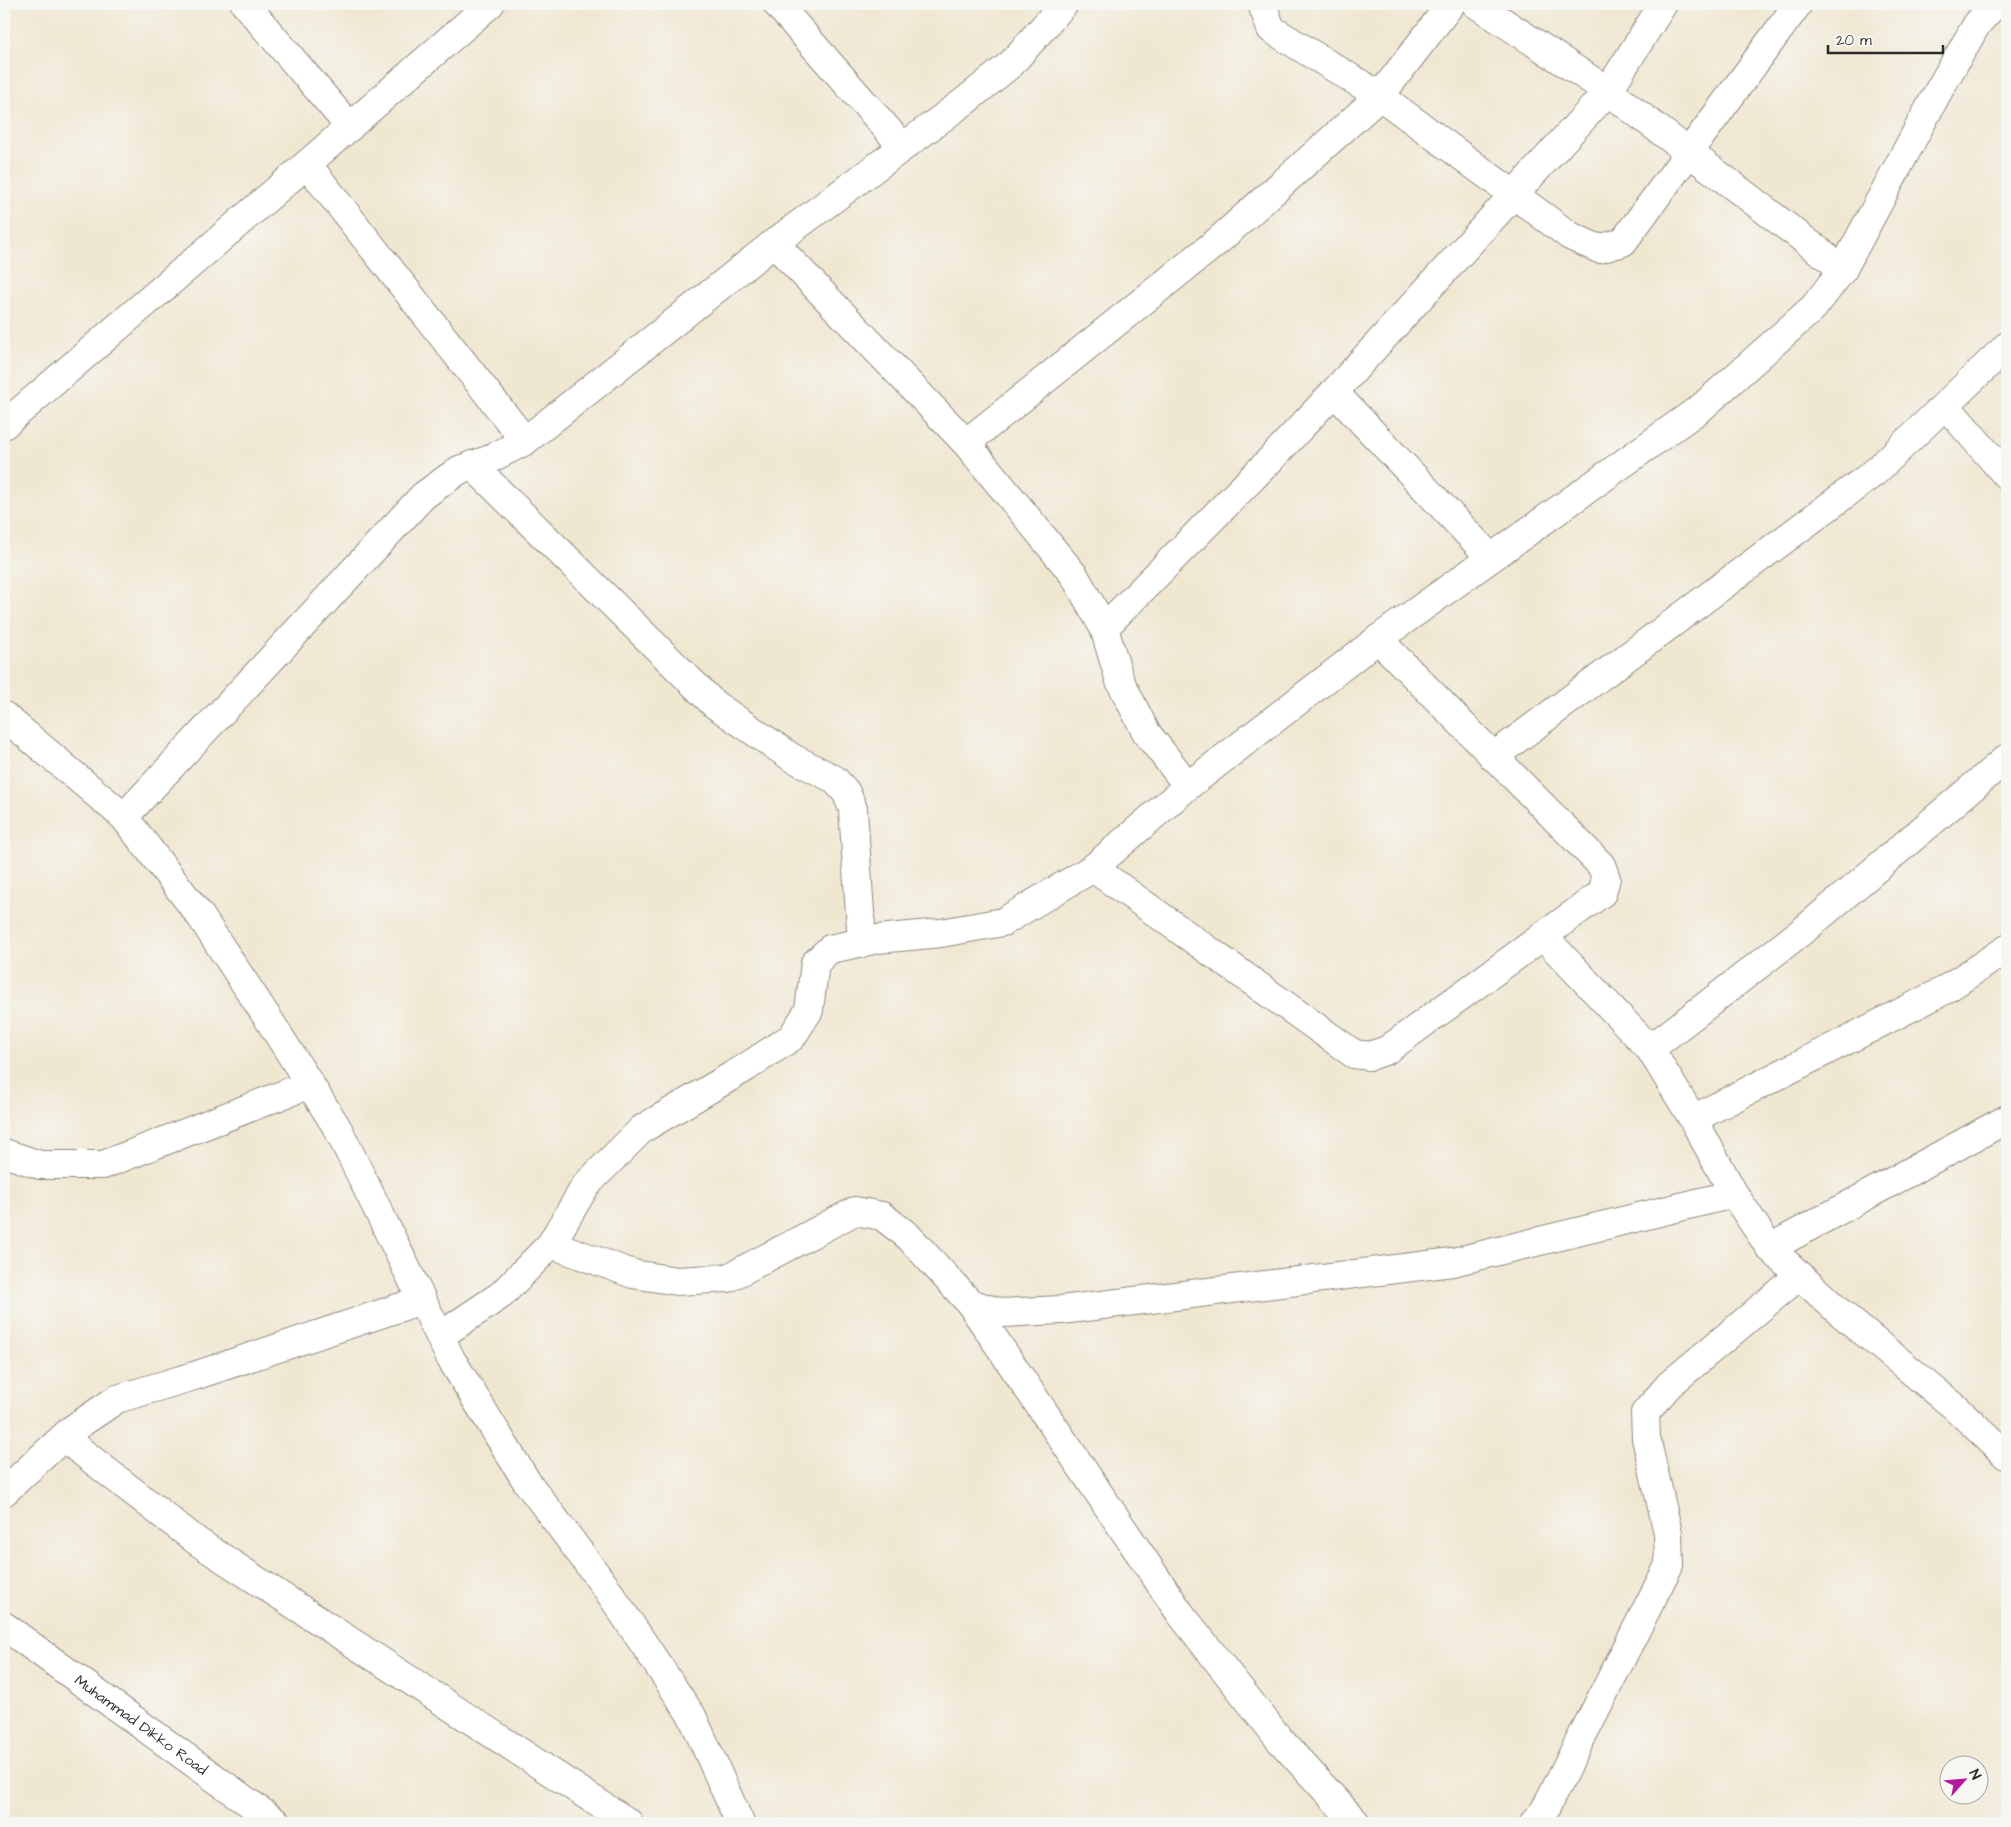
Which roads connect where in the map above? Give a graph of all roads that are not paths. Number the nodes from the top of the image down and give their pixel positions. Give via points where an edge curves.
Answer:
1 (245, 4) edge
2 (490, 4) edge
3 (777, 4) edge
4 (1064, 4) edge
5 (1262, 4) edge
6 (1451, 4) edge
7 (1476, 4) edge
8 (1663, 4) edge
9 (1798, 4) edge
10 (1995, 4) edge
11 (1608, 91) junction
12 (1380, 96) junction
13 (350, 127) junction
14 (903, 146) junction
15 (1689, 150) junction
16 (307, 164) junction
17 (1513, 195) junction
18 (774, 243) junction
19 (1843, 269) junction
20 (2007, 346) edge
21 (1334, 392) junction
22 (1946, 406) junction
23 (4, 425) edge
24 (525, 441) junction
25 (966, 444) junction
26 (472, 466) junction
27 (2007, 476) edge
28 (1491, 558) junction
29 (1104, 628) junction
30 (1378, 639) junction
31 (4, 716) edge
32 (1493, 757) junction
33 (2007, 758) edge
34 (1188, 786) junction
35 (124, 817) junction
36 (1093, 868) junction
37 (1543, 936) junction
38 (862, 942) junction
39 (2007, 949) edge
40 (1650, 1049) junction
41 (310, 1084) junction
42 (1693, 1119) junction
43 (2007, 1119) edge
44 (4, 1152) edge
45 (1734, 1194) junction
46 (551, 1244) junction
47 (1770, 1248) junction
48 (1800, 1275) junction
49 (422, 1300) junction
50 (970, 1303) junction
51 (440, 1336) junction
52 (64, 1438) junction
53 (2007, 1456) edge
54 (4, 1492) edge
55 (4, 1626) edge
56 (277, 1823) edge
57 (629, 1823) edge
58 (740, 1823) edge
59 (1356, 1823) edge
60 (1534, 1823) edge

1 - 13 street
2 - 13 street
3 - 14 street
4 - 14 street via 1011,64
5 - 12 street via 1271,29
6 - 12 street
7 - 11 street
8 - 11 street
9 - 15 street
10 - 19 street via 1977,24 1938,90
11 - 15 street
11 - 17 street
12 - 17 street
12 - 25 street via 1219,240
13 - 16 street
14 - 18 street
15 - 17 street via 1623,242 1599,249 1570,236
15 - 19 street
16 - 23 street
16 - 24 street
17 - 21 street
18 - 24 street
18 - 25 street
19 - 28 street via 1814,307 1702,407
20 - 22 street
21 - 28 street
21 - 29 street
22 - 27 street
22 - 32 street via 1875,472
24 - 26 street
25 - 29 street via 1074,576
26 - 35 street via 458,470 423,496
26 - 38 street via 714,704 791,757 834,779 846,792 853,809
28 - 30 street
29 - 34 street via 1120,681 1146,732
30 - 32 street
30 - 34 street
31 - 35 street
32 - 37 street via 1601,865 1606,878 1602,893
33 - 40 street via 1805,929
34 - 36 street
35 - 41 street via 200,917
36 - 37 street via 1354,1054 1370,1056 1387,1050
36 - 38 street via 1003,922
37 - 40 street
38 - 46 street via 830,950 815,964 809,1010 792,1037 642,1129 586,1185
39 - 42 street via 1943,991
40 - 42 street
41 - 44 street via 102,1165 40,1165
41 - 49 street via 338,1129
42 - 45 street
43 - 47 street
45 - 47 street
45 - 50 street via 1453,1262 1061,1310 1002,1313
46 - 50 street via 633,1274 678,1281 728,1278 854,1211 882,1216 908,1236
46 - 51 street via 501,1295
47 - 48 street
48 - 53 street via 1837,1310 1955,1407
48 - 60 street via 1669,1385 1646,1413 1646,1438 1668,1533 1668,1565 1544,1811
49 - 51 street
49 - 52 street via 117,1399
50 - 59 street via 1180,1612 1280,1740
51 - 58 street via 527,1482 607,1589 692,1716
52 - 54 street
52 - 57 street via 198,1542
55 - 56 street, Muhammad Dikko Road

